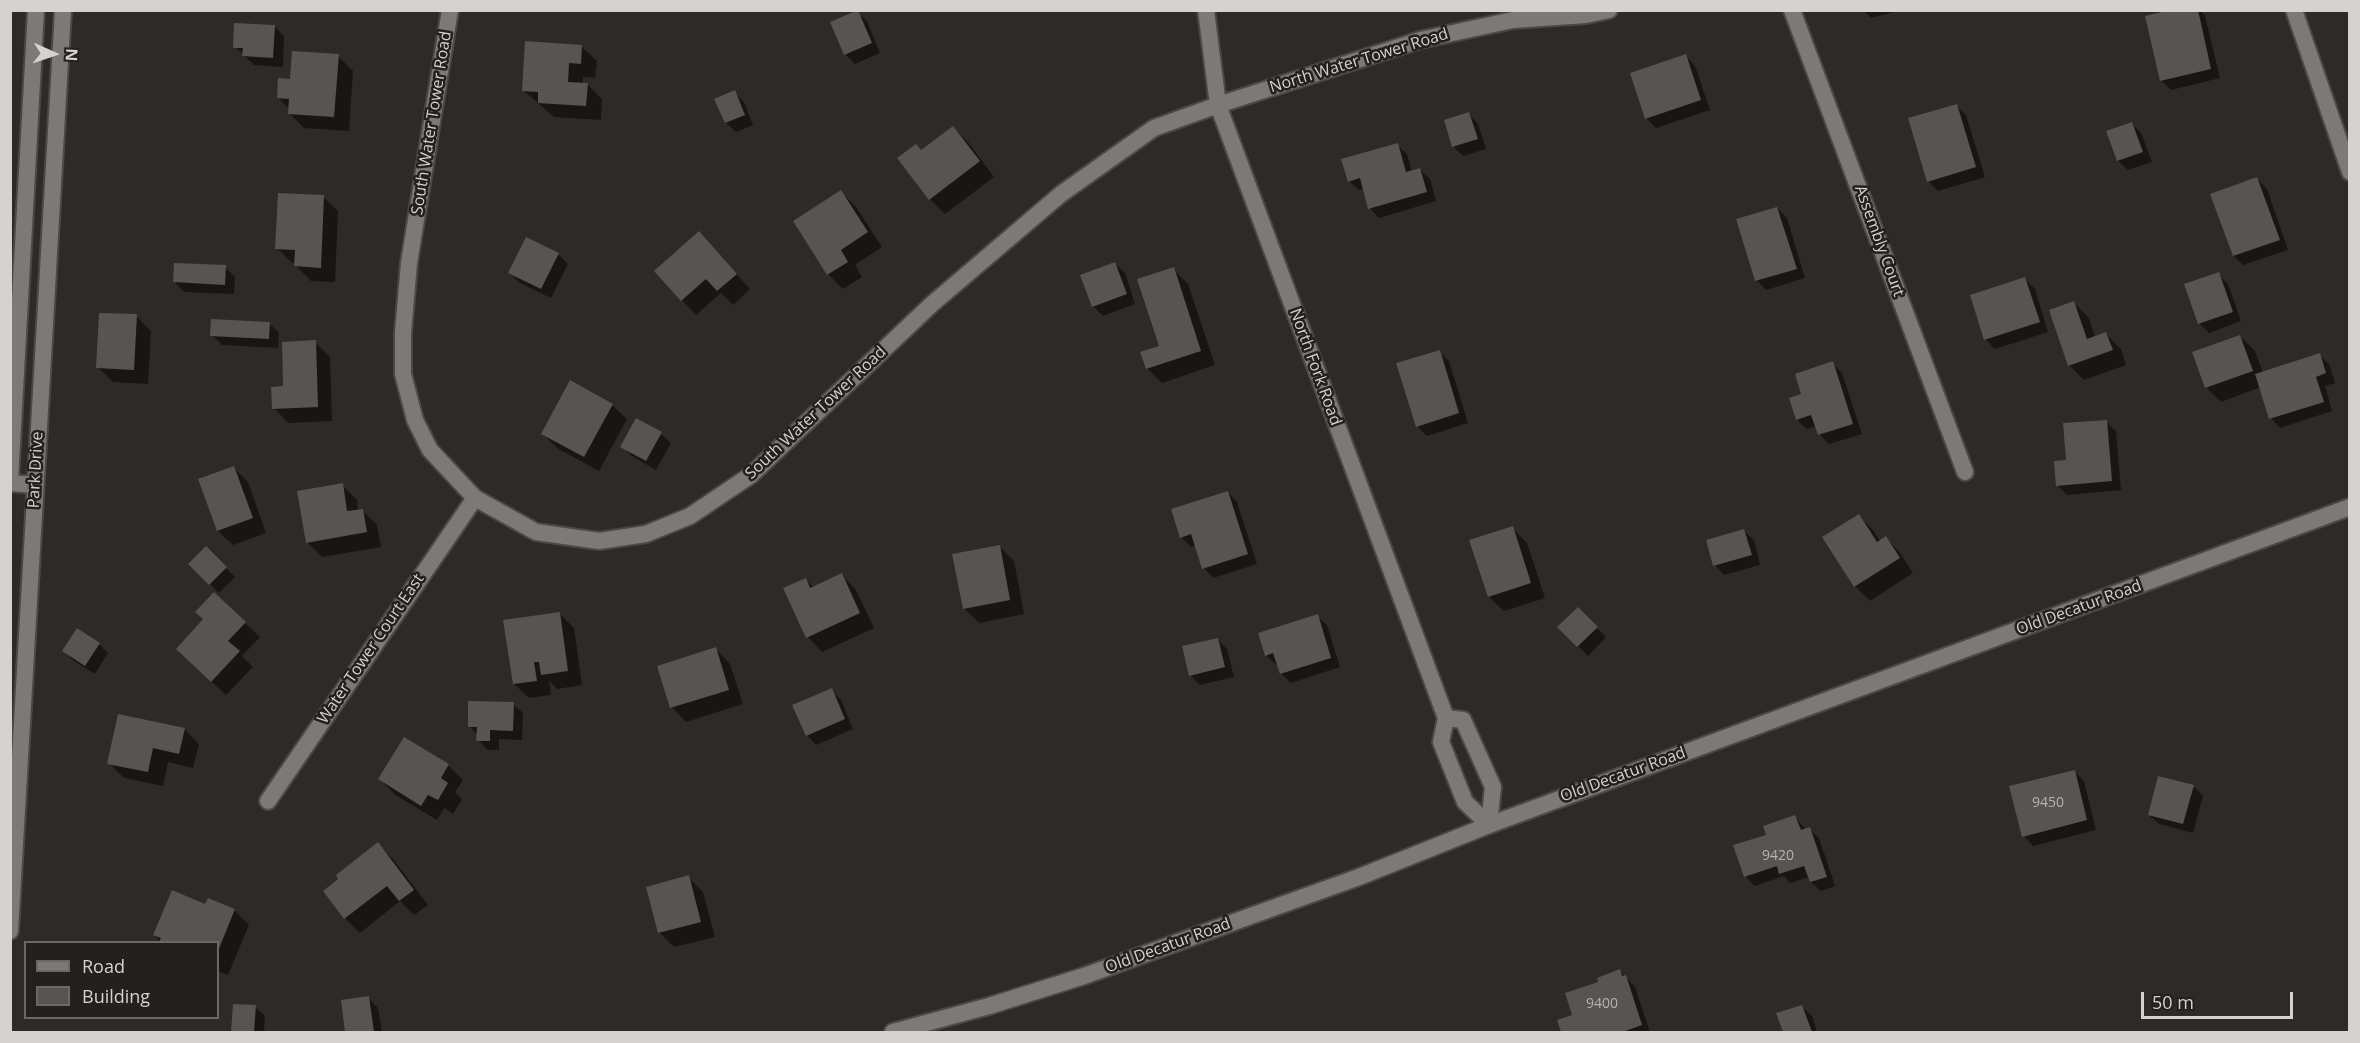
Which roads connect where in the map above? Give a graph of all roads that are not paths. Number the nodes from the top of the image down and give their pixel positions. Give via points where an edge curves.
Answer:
1 (36, 10) edge
2 (63, 10) edge
3 (450, 10) edge
4 (1206, 10) edge
5 (1610, 10) edge
6 (1792, 10) edge
7 (2294, 10) edge
8 (1218, 105) junction
9 (2349, 169) edge
10 (1965, 472) dead end
11 (10, 481) edge
12 (35, 484) junction
13 (475, 498) junction
14 (2349, 507) edge
15 (1446, 718) junction
16 (268, 801) dead end
17 (1489, 825) junction
18 (10, 930) edge
19 (893, 1032) edge

1 - 11 street, Park Drive
2 - 12 street, Park Drive
3 - 13 street, South Water Tower Road via 409,263 404,374 415,420 430,450
4 - 8 street, North Fork Road
5 - 8 street, North Water Tower Road via 1513,20 1420,40
6 - 10 street, Assembly Court
7 - 9 street
8 - 13 street, South Water Tower Road via 1154,128 1061,194 932,304 751,475 690,516 646,534 599,541 536,532
8 - 15 street, North Fork Road
11 - 12 street
12 - 18 street, Park Drive
13 - 16 street, Water Tower Court East
14 - 17 street, Old Decatur Road
15 - 17 street, North Fork Road via 1441,742 1465,802
15 - 17 street via 1463,720 1493,787
17 - 19 street, Old Decatur Road via 1359,877 1084,976

